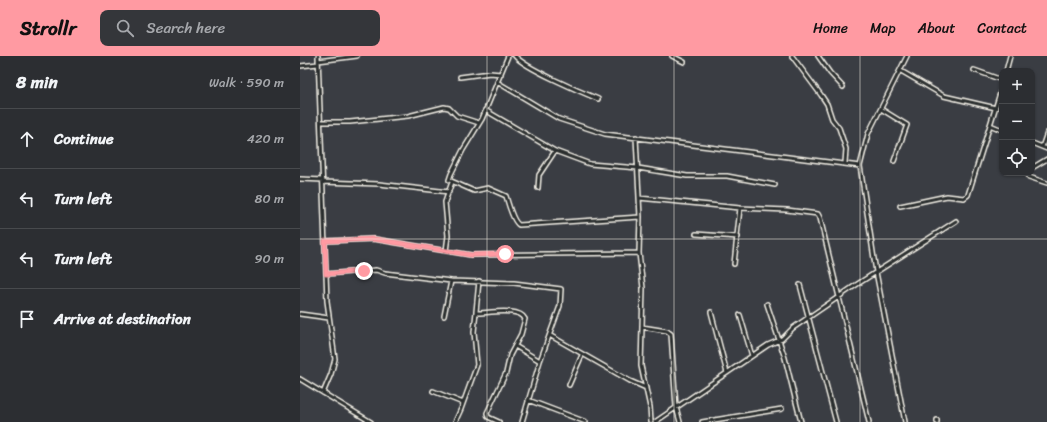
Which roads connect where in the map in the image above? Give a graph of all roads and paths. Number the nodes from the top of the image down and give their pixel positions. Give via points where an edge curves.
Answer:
1 (318, 56) edge
2 (357, 56) edge
3 (508, 56) edge
4 (515, 56) edge
5 (672, 56) edge
6 (792, 56) edge
7 (818, 56) edge
8 (907, 56) edge
9 (1010, 56) edge
10 (318, 62) junction
11 (684, 62) dead end
12 (300, 66) edge
13 (1007, 68) edge
14 (974, 70) dead end
15 (901, 71) junction
16 (501, 74) junction
17 (460, 77) dead end
18 (999, 79) edge
19 (497, 82) junction
20 (843, 87) dead end
21 (999, 98) edge
22 (598, 99) dead end
23 (996, 108) junction
24 (881, 109) junction
25 (485, 110) junction
26 (321, 122) junction
27 (479, 123) junction
28 (990, 125) junction
29 (999, 129) edge
30 (1047, 133) edge
31 (636, 137) junction
32 (1035, 144) edge
33 (1042, 147) junction
34 (1047, 149) edge
35 (555, 151) junction
36 (1047, 159) edge
37 (894, 161) dead end
38 (845, 163) junction
39 (860, 166) junction
40 (1035, 166) edge
41 (638, 168) junction
42 (1028, 176) edge
43 (300, 179) edge
44 (323, 181) junction
45 (452, 182) junction
46 (1047, 183) edge
47 (775, 184) dead end
48 (538, 188) dead end
49 (449, 192) junction
50 (639, 198) junction
51 (900, 206) dead end
52 (740, 208) junction
53 (640, 216) junction
54 (956, 221) dead end
55 (696, 234) dead end
56 (738, 237) junction
57 (325, 241) junction
58 (446, 250) junction
59 (639, 253) junction
60 (734, 264) dead end
61 (876, 272) junction
62 (326, 274) junction
63 (451, 280) junction
64 (479, 281) junction
65 (800, 285) dead end
66 (839, 297) junction
67 (767, 304) dead end
68 (711, 312) dead end
69 (477, 313) junction
70 (300, 314) edge
71 (740, 315) dead end
72 (444, 316) dead end
73 (809, 317) junction
74 (329, 318) junction
75 (642, 327) junction
76 (551, 336) junction
77 (778, 340) junction
78 (515, 346) junction
79 (582, 355) junction
80 (752, 356) junction
81 (540, 361) junction
82 (727, 373) junction
83 (300, 379) edge
84 (569, 385) dead end
85 (646, 388) junction
86 (433, 391) dead end
87 (323, 393) junction
88 (528, 400) junction
89 (463, 403) junction
90 (676, 407) junction
91 (782, 409) dead end
92 (370, 422) edge
93 (454, 422) edge
94 (499, 422) edge
95 (522, 422) edge
96 (586, 422) edge
97 (651, 422) edge
98 (656, 422) edge
99 (680, 422) edge
100 (702, 422) edge
101 (801, 422) edge
102 (836, 422) edge
103 (869, 422) edge
104 (905, 422) edge

1 - 10 street
2 - 10 street
3 - 16 street
4 - 22 street via 527,65
5 - 11 street
6 - 38 street via 827,104 839,128 846,149
7 - 20 street
8 - 15 street
9 - 13 street
10 - 12 street
10 - 26 street
14 - 18 street
15 - 23 street via 944,96
15 - 24 street
16 - 17 street
16 - 19 street
19 - 25 street
19 - 31 street via 559,119 605,134
21 - 23 street
23 - 28 street
24 - 37 street via 907,125
24 - 39 street via 868,134
25 - 27 street
25 - 35 street
26 - 27 street via 408,116 444,107 449,108 457,116
26 - 44 street
27 - 45 street via 450,174
28 - 29 street
28 - 51 street via 968,195 964,198 947,196
30 - 33 street
31 - 38 street via 786,158
31 - 41 street
32 - 33 street
33 - 34 street
35 - 41 street via 590,164
35 - 48 street via 539,175
36 - 40 street
38 - 39 street
39 - 61 street
41 - 47 street via 687,176 727,176
41 - 50 street
42 - 46 street
43 - 44 street
44 - 49 street
44 - 57 street
45 - 49 street
45 - 53 street via 474,191 488,188 506,196 515,223 519,225
49 - 58 street via 445,202 448,236
50 - 52 street
50 - 53 street
52 - 56 street
52 - 66 street via 818,214
53 - 59 street
54 - 61 street
55 - 56 street
56 - 60 street
57 - 58 street via 374,239
57 - 62 street
58 - 59 street via 471,255
59 - 75 street via 643,288
61 - 66 street
61 - 104 street
62 - 63 street via 376,270
62 - 74 street
63 - 64 street
63 - 72 street
64 - 69 street
64 - 76 street via 562,289
65 - 73 street
66 - 73 street
66 - 103 street
67 - 77 street
68 - 82 street
69 - 78 street via 503,311 524,316 525,324
69 - 89 street via 474,332 477,365
70 - 74 street
71 - 80 street
73 - 77 street
73 - 102 street
74 - 87 street via 335,358
75 - 85 street via 641,366
75 - 90 street via 668,331 671,334
76 - 79 street
76 - 81 street
77 - 80 street
77 - 101 street
78 - 81 street
78 - 94 street via 487,415
79 - 84 street
79 - 85 street
80 - 82 street
81 - 88 street
82 - 90 street
83 - 87 street
85 - 97 street
86 - 89 street
87 - 92 street
88 - 95 street
88 - 96 street
89 - 93 street
90 - 98 street
90 - 99 street
91 - 100 street

